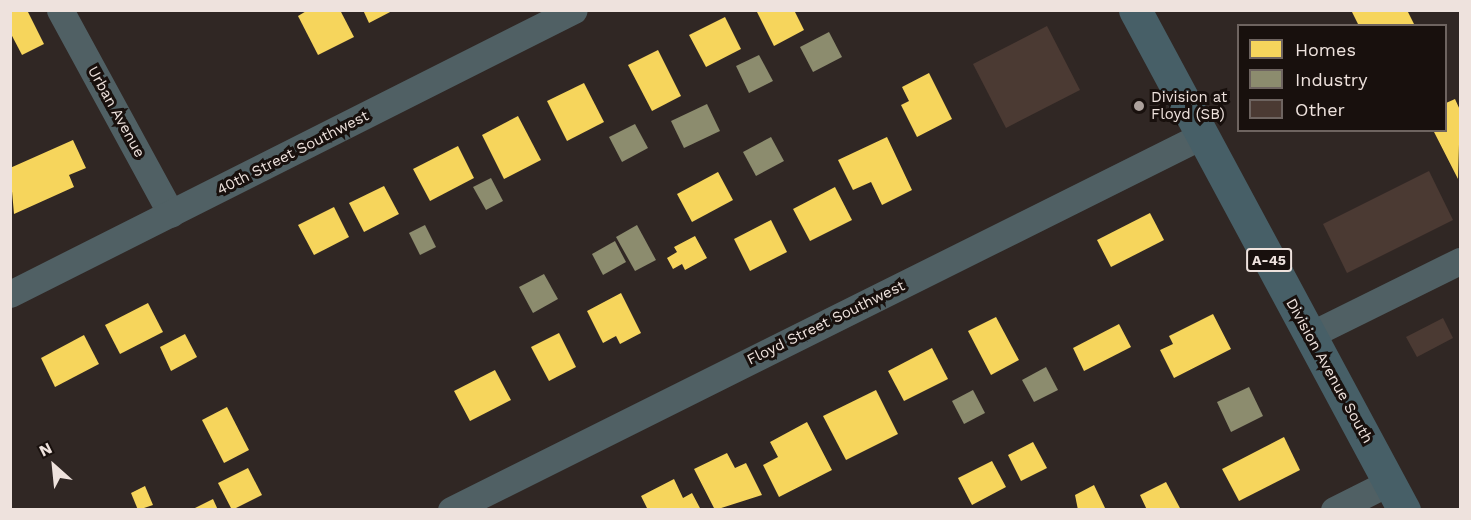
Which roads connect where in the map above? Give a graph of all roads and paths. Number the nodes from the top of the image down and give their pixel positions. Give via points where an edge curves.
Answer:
1 (60, 10) edge
2 (574, 10) edge
3 (1134, 10) edge
4 (1202, 136) junction
5 (171, 214) junction
6 (1461, 261) edge
7 (10, 294) edge
8 (1310, 335) junction
9 (1397, 496) edge
10 (451, 510) edge
11 (1334, 510) edge

1 - 5 street, Urban Avenue
2 - 5 street, 40th Street Southwest
3 - 4 main road, Division Avenue South / A-45
4 - 8 main road, Division Avenue South / A-45
4 - 10 street, Floyd Street Southwest
5 - 7 street, 40th Street Southwest
6 - 8 street
8 - 9 main road, Division Avenue South / A-45
9 - 11 street

